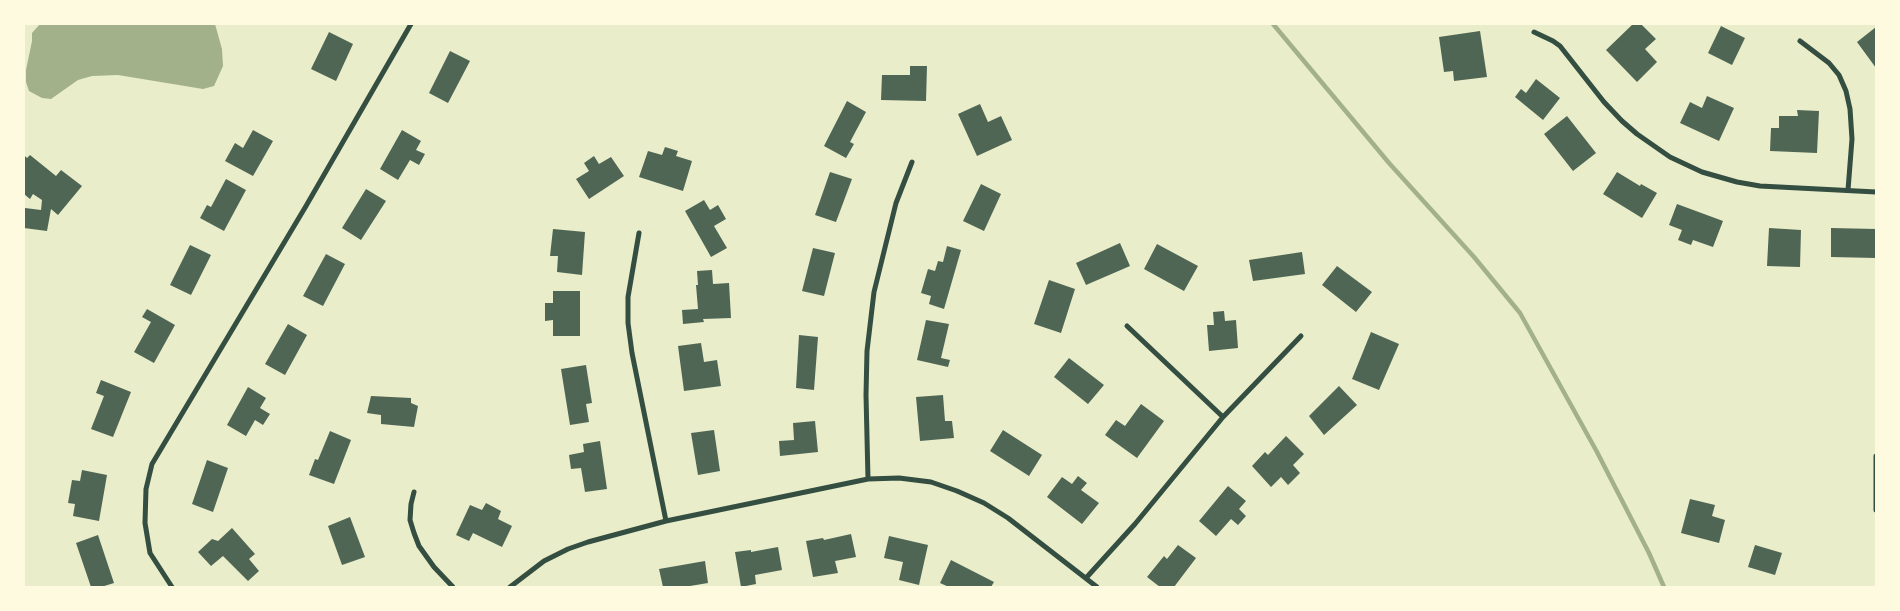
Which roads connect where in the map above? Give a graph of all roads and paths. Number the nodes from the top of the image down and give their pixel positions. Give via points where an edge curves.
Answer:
1 (411, 24) edge
2 (1534, 32) dead end
3 (1800, 41) dead end
4 (912, 162) dead end
5 (1848, 190) junction
6 (1876, 192) edge
7 (639, 234) dead end
8 (1127, 326) dead end
9 (1300, 336) dead end
10 (1223, 417) junction
11 (1876, 456) edge
12 (868, 479) junction
13 (414, 492) dead end
14 (1876, 510) edge
15 (666, 521) junction
16 (1086, 578) junction
17 (172, 587) edge
18 (453, 587) edge
19 (510, 587) edge
20 (1097, 587) edge

1 - 17 street via 152,464 146,489 145,523 150,553
2 - 5 street via 1560,46 1622,121 1670,157 1702,172 1737,182
3 - 5 street via 1829,63 1846,91 1852,139
4 - 12 street via 896,202 874,292 866,386
5 - 6 street
7 - 15 street via 628,297 628,323
8 - 10 street
9 - 10 street
10 - 16 street
11 - 14 street
12 - 15 street
12 - 16 street via 931,482 984,503
13 - 18 street via 410,520 419,546
15 - 19 street via 568,549 544,561
16 - 20 street

